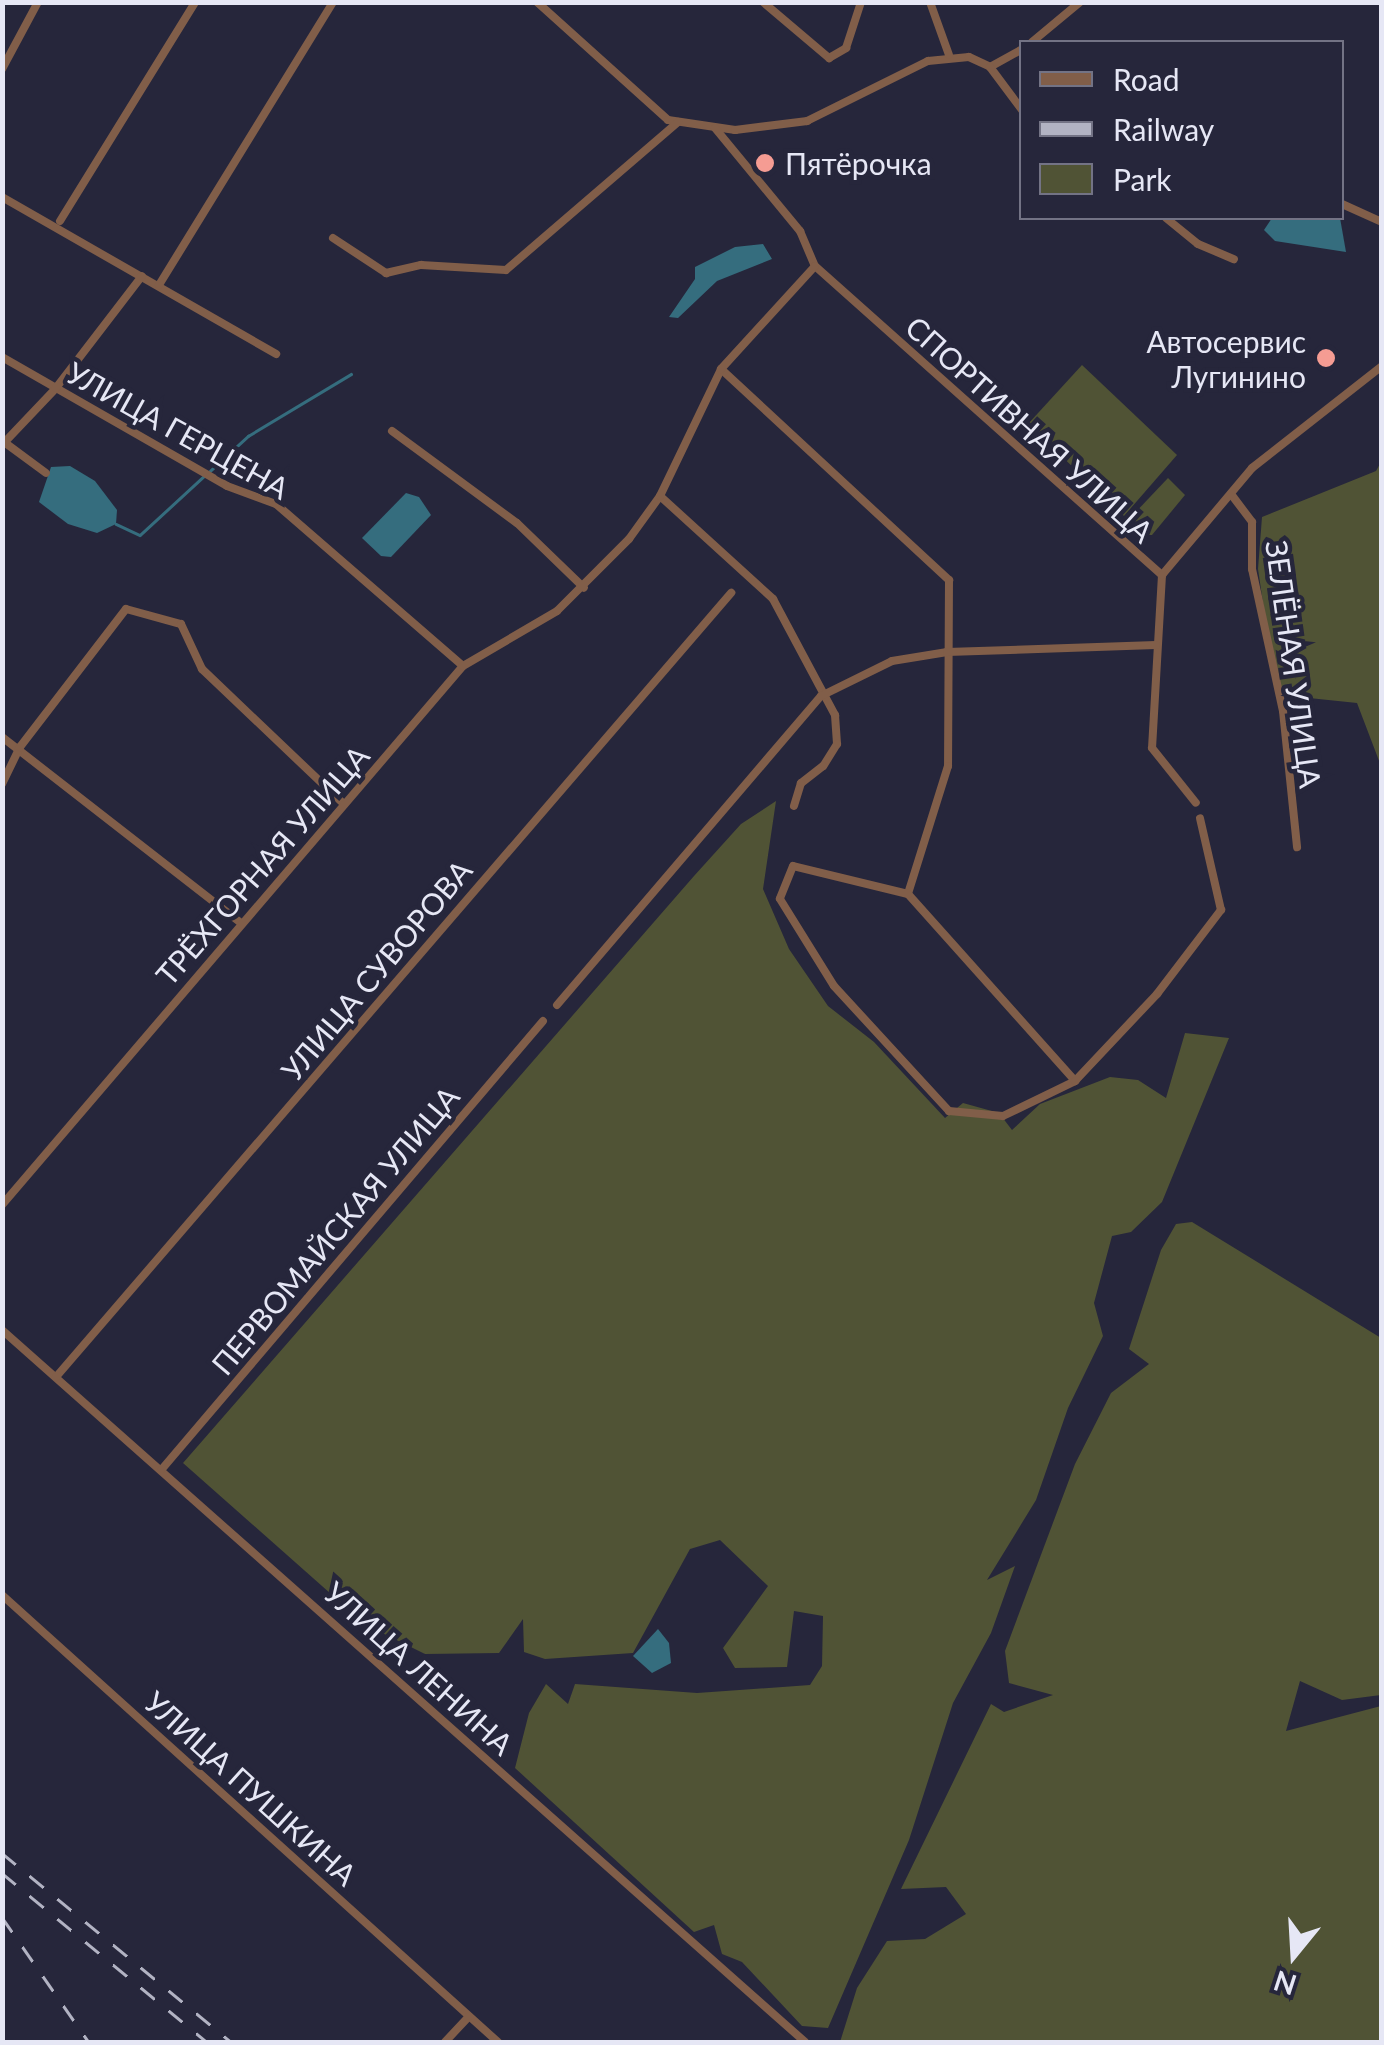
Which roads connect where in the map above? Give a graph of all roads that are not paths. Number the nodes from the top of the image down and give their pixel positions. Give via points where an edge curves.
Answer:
1 (38, 2) edge
2 (195, 2) edge
3 (333, 2) edge
4 (537, 2) edge
5 (763, 2) edge
6 (861, 2) edge
7 (930, 2) edge
8 (1080, 2) edge
9 (1034, 40) edge
10 (1019, 51) edge
11 (948, 55) junction
12 (990, 67) junction
13 (2, 70) edge
14 (1019, 106) edge
15 (678, 122) junction
16 (716, 128) junction
17 (2, 197) edge
18 (1344, 205) edge
19 (1168, 220) edge
20 (60, 221) dead end
21 (1382, 222) edge
22 (332, 238) dead end
23 (1234, 258) dead end
24 (815, 266) junction
25 (142, 276) junction
26 (160, 286) junction
27 (276, 354) dead end
28 (2, 357) edge
29 (1382, 366) edge
30 (720, 369) junction
31 (56, 388) junction
32 (392, 431) dead end
33 (4, 444) edge
34 (46, 473) dead end
35 (1231, 494) junction
36 (660, 496) junction
37 (1162, 575) junction
38 (584, 588) junction
39 (731, 592) dead end
40 (1156, 645) junction
41 (947, 652) junction
42 (463, 666) junction
43 (821, 696) junction
44 (2, 736) edge
45 (20, 747) junction
46 (2, 784) edge
47 (1196, 803) dead end
48 (344, 804) junction
49 (794, 806) dead end
50 (1200, 818) dead end
51 (1297, 847) dead end
52 (908, 894) junction
53 (240, 922) junction
54 (556, 1004) dead end
55 (543, 1021) dead end
56 (1075, 1081) junction
57 (2, 1205) edge
58 (2, 1330) edge
59 (56, 1376) junction
60 (162, 1469) junction
61 (2, 1595) edge
62 (469, 2016) junction
63 (445, 2042) edge
64 (498, 2042) edge
65 (805, 2042) edge

1 - 13 street
2 - 20 street
3 - 26 street
4 - 15 street
5 - 6 street via 829,58 846,48
7 - 11 street
8 - 9 street
10 - 12 street
11 - 12 street
11 - 16 street via 807,121
12 - 14 street
15 - 16 street
15 - 22 street via 506,270 421,265 386,273
16 - 24 street, СПОРТИВНАЯ УЛИЦА via 800,231
17 - 25 street
18 - 21 street
19 - 23 street via 1198,244
24 - 30 street, ТРЁХГОРНАЯ УЛИЦА
24 - 37 street, СПОРТИВНАЯ УЛИЦА
25 - 26 street
25 - 31 street
26 - 27 street
28 - 31 street, УЛИЦА ГЕРЦЕНА
29 - 35 street via 1252,468
30 - 36 street, ТРЁХГОРНАЯ УЛИЦА
30 - 41 street via 949,580
31 - 33 street
31 - 42 street, УЛИЦА ГЕРЦЕНА via 227,486 276,504
32 - 38 street via 517,523
33 - 34 street
35 - 37 street
35 - 51 street, ЗЕЛЁНАЯ УЛИЦА via 1252,522 1252,569 1282,711
36 - 38 street, ТРЁХГОРНАЯ УЛИЦА
36 - 43 street via 774,599
37 - 40 street, СПОРТИВНАЯ УЛИЦА
38 - 42 street, ТРЁХГОРНАЯ УЛИЦА
39 - 59 street, УЛИЦА СУВОРОВА
40 - 41 street
40 - 47 street, СПОРТИВНАЯ УЛИЦА via 1152,748
41 - 43 street via 892,660
41 - 52 street via 948,766
42 - 48 street, ТРЁХГОРНАЯ УЛИЦА
43 - 49 street via 835,715 837,744 801,783
43 - 54 street
44 - 45 street
45 - 46 street
45 - 48 street via 126,609 181,624 202,668
45 - 53 street
48 - 53 street, ТРЁХГОРНАЯ УЛИЦА
50 - 56 street via 1221,910 1157,994
52 - 56 street
52 - 56 street via 894,896 793,866 780,899 834,986 949,1111 1004,1116
53 - 57 street, ТРЁХГОРНАЯ УЛИЦА
55 - 60 street, ПЕРВОМАЙСКАЯ УЛИЦА
58 - 59 street, УЛИЦА ЛЕНИНА
59 - 60 street, УЛИЦА ЛЕНИНА
60 - 65 street, УЛИЦА ЛЕНИНА
61 - 62 street, УЛИЦА ПУШКИНА
62 - 63 street
62 - 64 street, УЛИЦА ПУШКИНА

